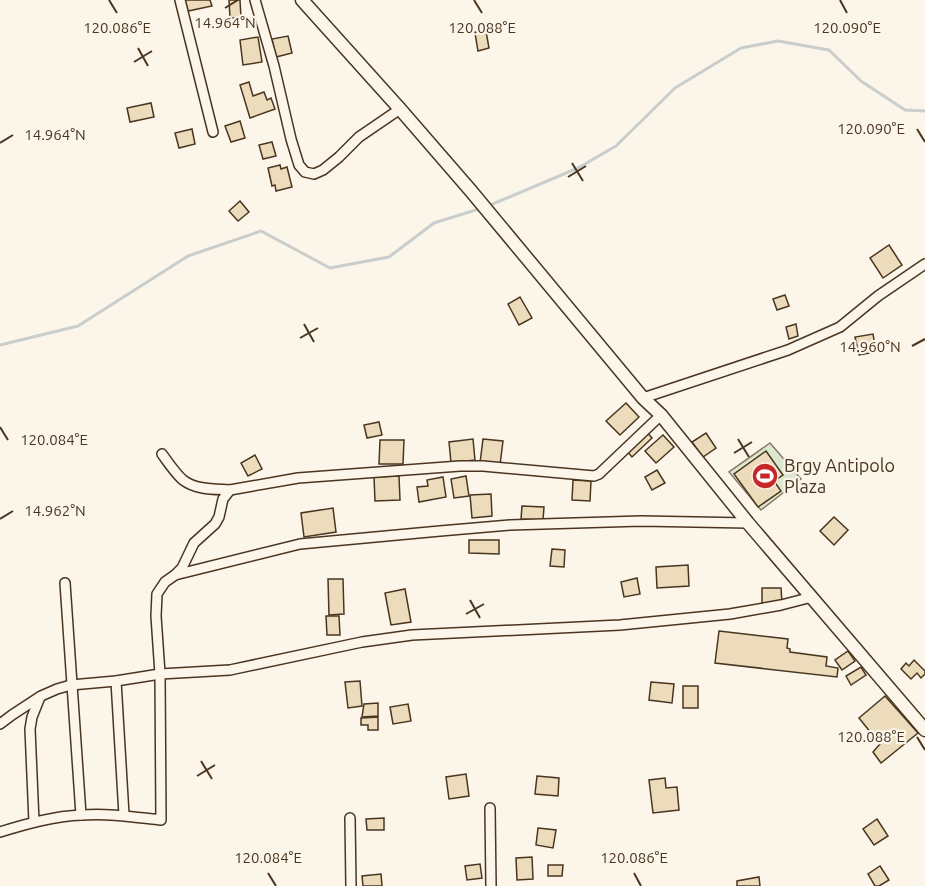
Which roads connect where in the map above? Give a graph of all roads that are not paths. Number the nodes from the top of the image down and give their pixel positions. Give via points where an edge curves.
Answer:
1 (180, 0) edge
2 (255, 0) edge
3 (302, 0) edge
4 (400, 109) junction
5 (213, 132) dead end
6 (925, 264) edge
7 (643, 398) junction
8 (661, 415) junction
9 (162, 454) dead end
10 (230, 490) junction
11 (748, 523) junction
12 (175, 575) junction
13 (65, 582) dead end
14 (812, 597) junction
15 (160, 674) junction
16 (116, 681) junction
17 (71, 685) junction
18 (41, 696) junction
19 (0, 724) edge
20 (925, 730) edge
21 (490, 808) dead end
22 (81, 814) junction
23 (124, 815) junction
24 (350, 818) dead end
25 (34, 822) junction
26 (0, 832) edge
27 (351, 886) edge
28 (490, 886) edge

1 - 5 street
2 - 4 street via 291,139 305,172 323,170 359,137
3 - 4 main road
4 - 7 main road
6 - 7 street via 840,327 788,350
7 - 8 main road
8 - 10 street via 594,476 460,466 298,478
8 - 11 main road
9 - 10 street via 189,484
10 - 12 street via 215,524 194,543
11 - 12 street via 629,521 440,531 300,544
11 - 14 main road
12 - 15 street via 158,594
13 - 17 street
14 - 15 street via 729,614 620,626 412,635 230,670
14 - 20 main road
15 - 16 street
15 - 23 street via 161,820
16 - 17 street
16 - 23 street
17 - 18 street
17 - 22 street
18 - 19 street
18 - 25 street via 30,729
21 - 28 street
22 - 23 street
22 - 25 street
24 - 27 street
25 - 26 street

